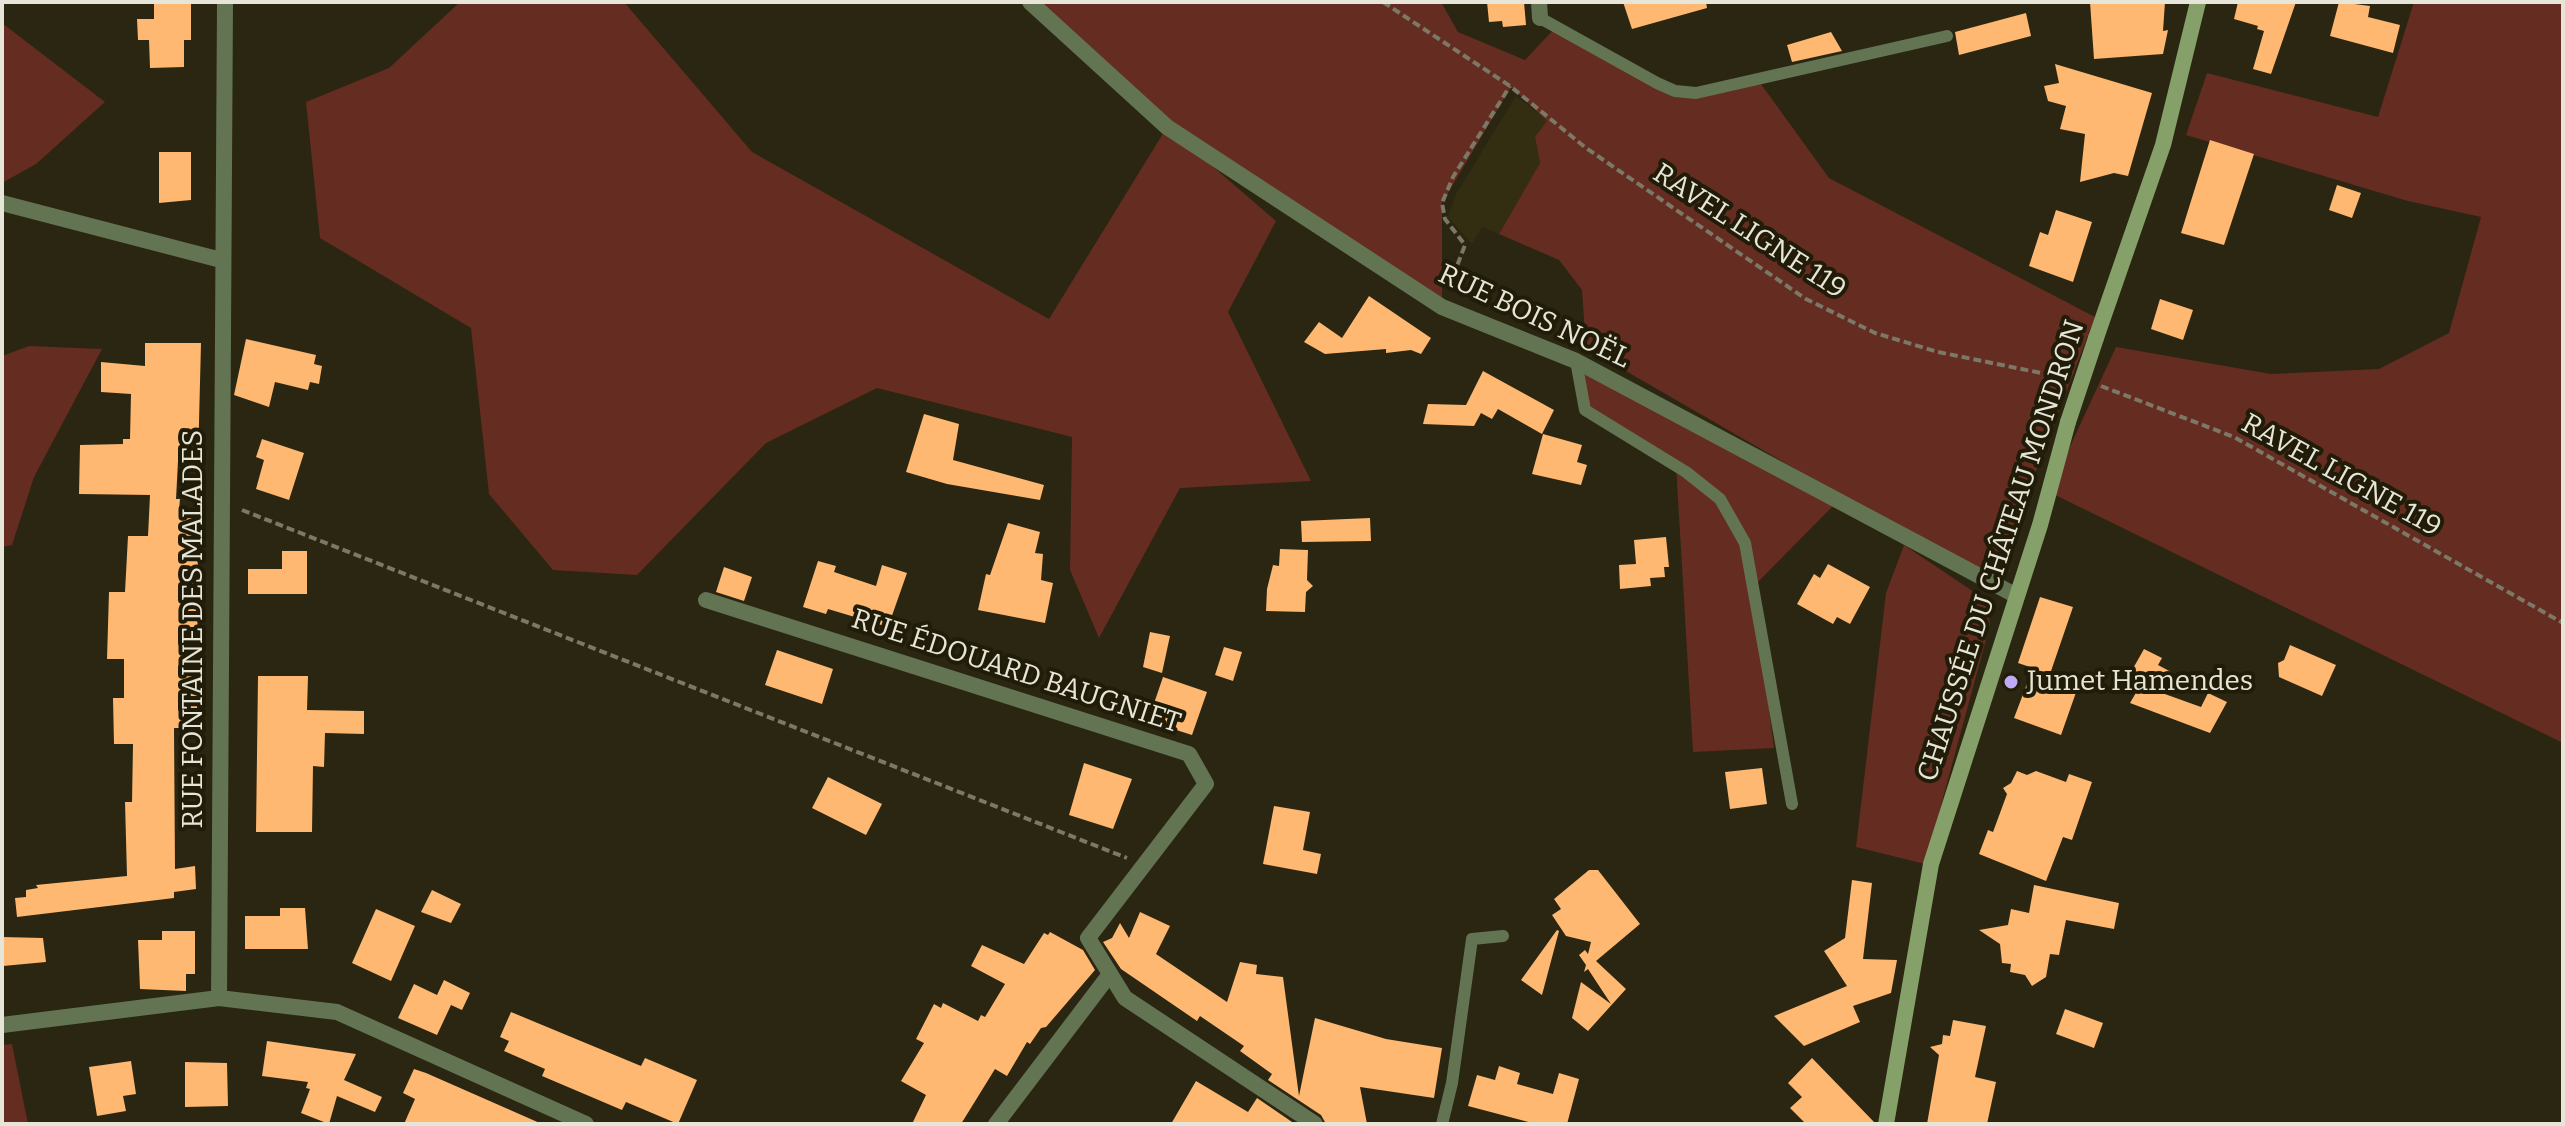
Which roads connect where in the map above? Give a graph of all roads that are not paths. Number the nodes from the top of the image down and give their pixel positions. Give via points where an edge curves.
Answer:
1 (225, 2) edge
2 (1030, 2) edge
3 (2198, 2) edge
4 (1540, 10) edge
5 (1947, 36) dead end
6 (2, 203) edge
7 (221, 260) junction
8 (1576, 361) junction
9 (2015, 595) junction
10 (706, 600) dead end
11 (1792, 804) dead end
12 (1503, 936) dead end
13 (1110, 974) junction
14 (219, 998) junction
15 (2, 1025) edge
16 (586, 1124) edge
17 (996, 1124) edge
18 (1315, 1124) edge
19 (1442, 1124) edge
20 (1886, 1124) edge

1 - 7 street, RUE FONTAINE DES MALADES
2 - 8 street, RUE BOIS NOËL via 1167,127 1442,307
3 - 9 main road, CHAUSSÉE DU CHÂTEAU MONDRON, bridge via 2163,145
4 - 5 lane via 1657,83 1696,93
6 - 7 street
7 - 14 street, RUE FONTAINE DES MALADES
8 - 9 street, RUE BOIS NOËL
8 - 11 lane via 1585,410 1720,499 1745,543
9 - 20 main road, CHAUSSÉE DU CHÂTEAU MONDRON via 1931,864
10 - 13 street, RUE ÉDOUARD BAUGNIET via 1189,754 1206,784 1088,938
12 - 19 lane via 1472,939
13 - 17 street
13 - 18 street, RUE ÉDOUARD BAUGNIET via 1125,998
14 - 15 street
14 - 16 street via 337,1012

